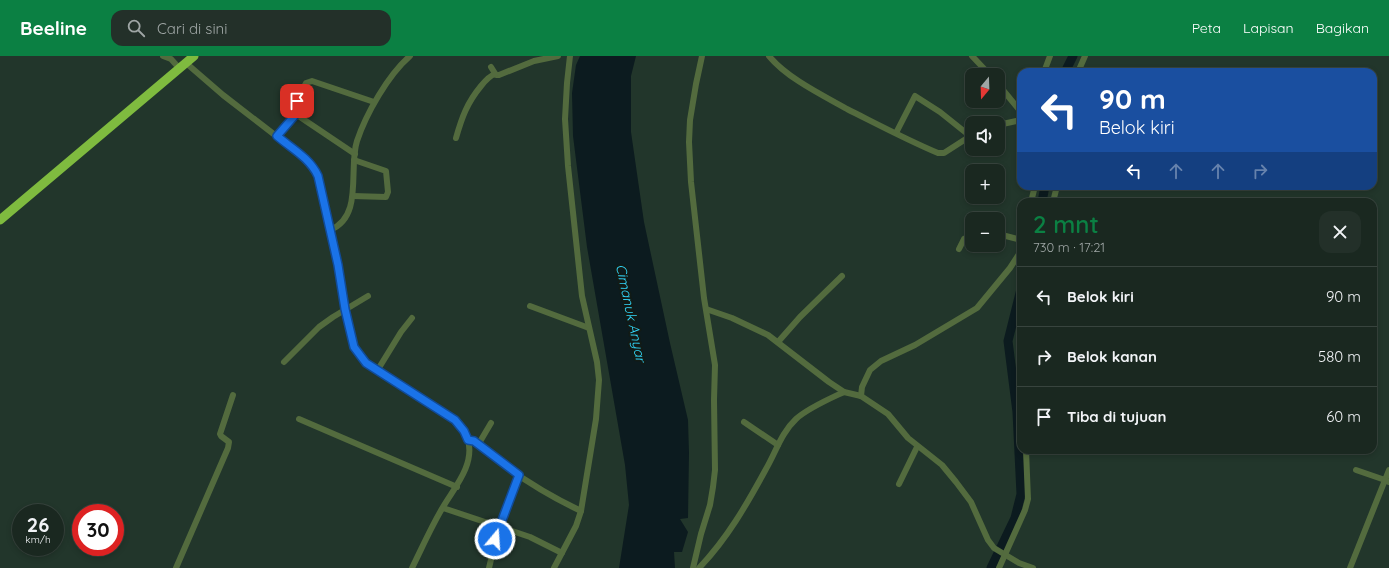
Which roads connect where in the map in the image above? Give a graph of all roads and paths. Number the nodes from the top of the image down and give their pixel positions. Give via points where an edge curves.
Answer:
1 (163, 56) edge
2 (194, 56) edge
3 (409, 56) edge
4 (558, 56) edge
5 (570, 56) edge
6 (702, 56) edge
7 (769, 56) edge
8 (972, 56) edge
9 (1050, 56) edge
10 (1085, 56) edge
11 (178, 64) junction
12 (491, 67) dead end
13 (983, 68) edge
14 (1046, 68) edge
15 (1080, 68) edge
16 (495, 74) junction
17 (1005, 93) edge
18 (374, 102) junction
19 (1017, 107) edge
20 (296, 114) junction
21 (1017, 121) edge
22 (1005, 123) edge
23 (965, 131) edge
24 (896, 133) junction
25 (277, 136) junction
26 (456, 138) dead end
27 (965, 139) edge
28 (354, 157) junction
29 (353, 196) junction
30 (0, 220) edge
31 (330, 230) junction
32 (1005, 236) edge
33 (965, 239) edge
34 (1017, 239) edge
35 (959, 249) dead end
36 (1017, 257) edge
37 (842, 276) dead end
38 (368, 296) dead end
39 (530, 306) dead end
40 (345, 309) junction
41 (706, 310) junction
42 (412, 318) dead end
43 (589, 328) junction
44 (778, 342) junction
45 (284, 362) dead end
46 (377, 371) junction
47 (844, 392) junction
48 (233, 395) dead end
49 (861, 396) junction
50 (299, 419) dead end
51 (744, 422) dead end
52 (491, 423) dead end
53 (468, 440) junction
54 (478, 445) junction
55 (778, 445) junction
56 (917, 447) junction
57 (1026, 454) edge
58 (1356, 470) dead end
59 (1389, 470) edge
60 (519, 475) junction
61 (1387, 481) edge
62 (899, 484) dead end
63 (453, 485) junction
64 (443, 508) junction
65 (581, 511) junction
66 (499, 526) junction
67 (562, 553) junction
68 (1003, 553) junction
69 (176, 568) edge
70 (412, 568) edge
71 (489, 568) edge
72 (554, 568) edge
73 (693, 568) edge
74 (699, 568) edge
75 (999, 568) edge
76 (1033, 568) edge
77 (1350, 568) edge

1 - 11 street
2 - 11 highway
3 - 18 street
4 - 16 street via 534,61 499,75
5 - 43 street via 565,119 568,166 582,296
6 - 41 street via 688,142
7 - 24 street via 784,70 819,94
8 - 13 street
9 - 14 street
10 - 15 street
11 - 25 street
11 - 30 highway
12 - 16 street
16 - 26 street via 484,82 468,104
17 - 19 street
18 - 20 street via 312,81 306,83 300,93
18 - 28 street via 359,136
20 - 25 street
20 - 28 street
21 - 22 street
23 - 24 street via 915,96
24 - 27 street via 941,153
25 - 31 street via 306,159 315,170 320,181
28 - 29 street
28 - 29 street via 386,171 388,192 386,196
29 - 31 street via 349,211 342,222
31 - 40 street
32 - 34 street
33 - 35 street
36 - 49 street via 977,308 870,370
37 - 44 street
38 - 40 street
39 - 43 street
40 - 45 street via 319,327
40 - 46 street via 354,347 366,363
41 - 44 street via 732,318
41 - 73 street via 715,365 715,470 710,505
42 - 46 street
43 - 65 street via 599,380 596,419
44 - 47 street
46 - 53 street via 455,420
47 - 49 street
47 - 55 street via 796,419
48 - 69 street via 220,434 229,444
49 - 56 street via 888,414
50 - 63 street
51 - 55 street
52 - 54 street
53 - 54 street
53 - 63 street via 467,466
54 - 60 street
55 - 74 street via 743,510 713,553
56 - 62 street
56 - 68 street via 942,465 956,482 970,502 988,540 994,548
57 - 68 street via 1028,499 1019,525
58 - 61 street
59 - 61 street
60 - 65 street via 552,497
60 - 66 street
61 - 77 street
63 - 64 street
64 - 66 street
64 - 70 street
65 - 67 street
66 - 67 street
66 - 71 street
67 - 72 street
68 - 75 street
68 - 76 street

